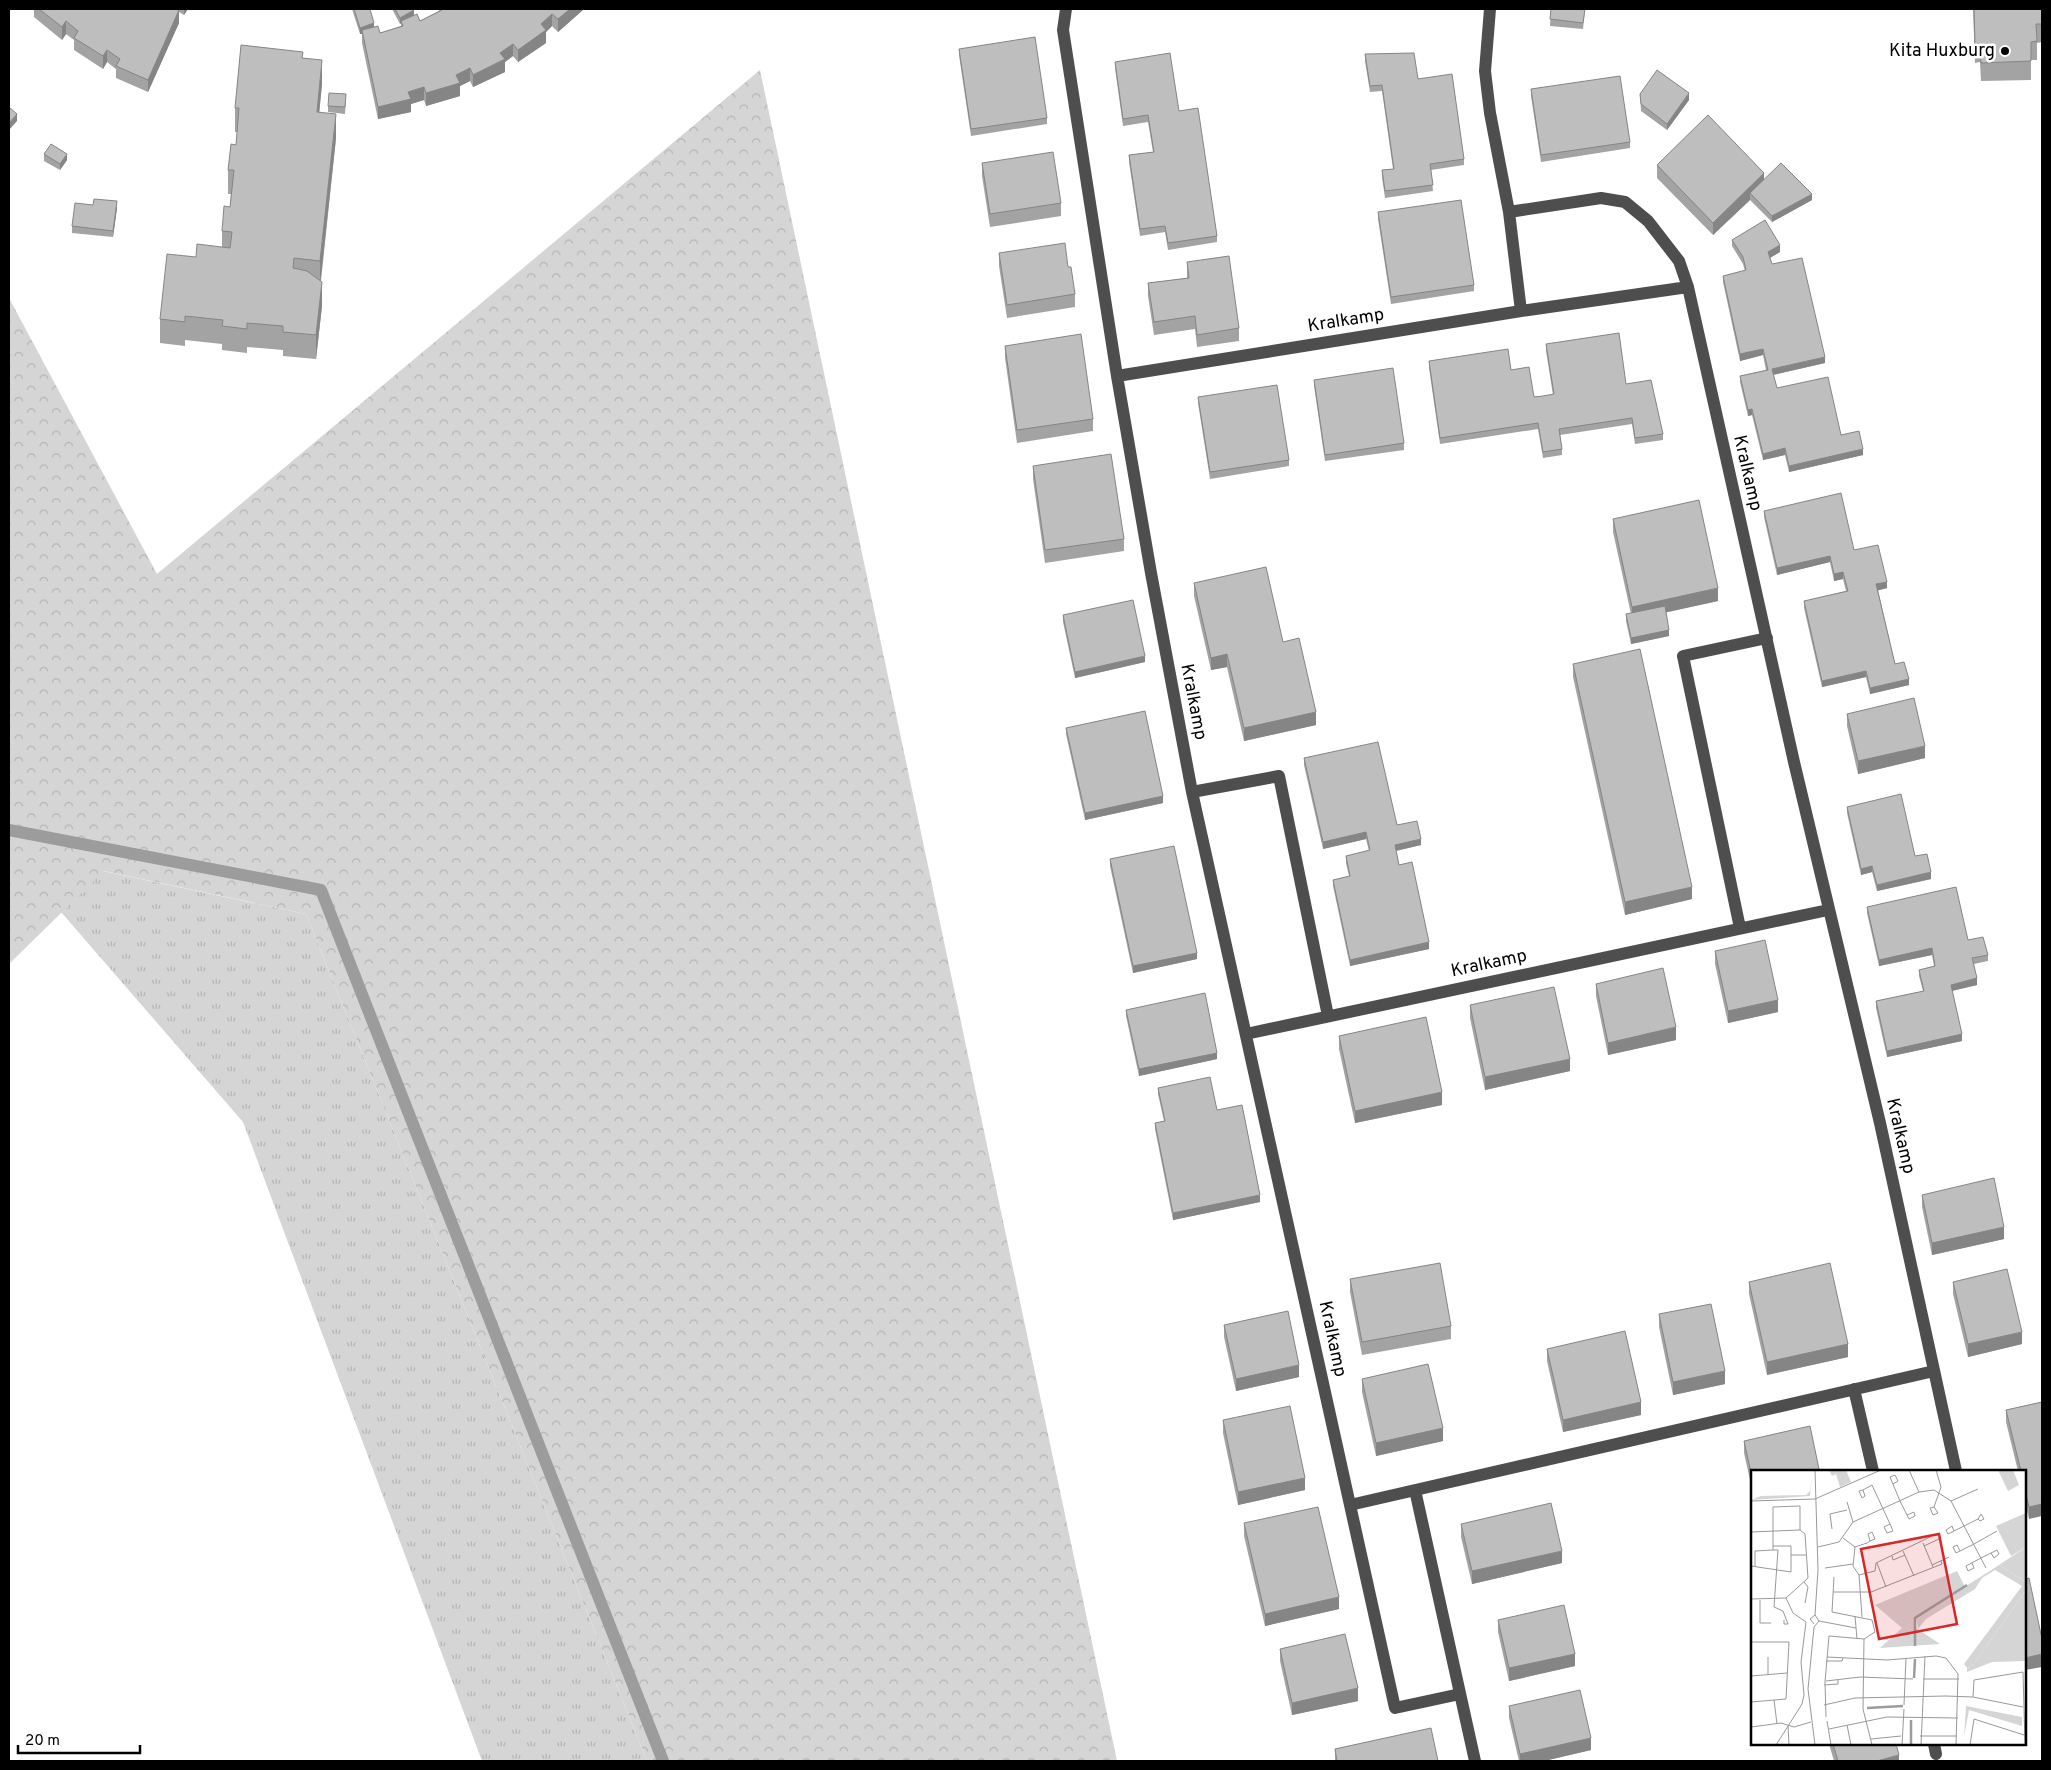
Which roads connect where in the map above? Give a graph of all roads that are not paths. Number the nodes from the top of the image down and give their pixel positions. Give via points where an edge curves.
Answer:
1 (1066, 9) edge
2 (1490, 9) edge
3 (1508, 212) junction
4 (1688, 287) junction
5 (1521, 311) junction
6 (1117, 376) junction
7 (1767, 638) junction
8 (1192, 792) junction
9 (1828, 910) junction
10 (1740, 928) junction
11 (1328, 1016) junction
12 (1246, 1034) junction
13 (1934, 1371) junction
14 (1854, 1389) junction
15 (1873, 1470) edge
16 (1956, 1470) edge
17 (1415, 1490) junction
18 (1350, 1505) junction
19 (1460, 1694) junction
20 (1475, 1761) edge

1 - 6 street, Kralkamp via 1063,30
2 - 3 street via 1485,70
3 - 4 street, Kralkamp via 1601,198 1625,202 1648,221 1679,261
3 - 5 street
4 - 5 street, Kralkamp
4 - 7 street, Kralkamp
5 - 6 street, Kralkamp
6 - 8 street, Kralkamp
7 - 9 street, Kralkamp
7 - 10 street via 1683,656
8 - 11 street via 1279,776
8 - 12 street, Kralkamp
9 - 10 street, Kralkamp
9 - 13 street, Kralkamp via 1880,1123
10 - 11 street, Kralkamp
11 - 12 street, Kralkamp
12 - 18 street, Kralkamp
13 - 14 street
13 - 16 street, Kralkamp
14 - 15 street
14 - 17 street
17 - 18 street
17 - 19 street
18 - 19 street, Kralkamp via 1395,1708
19 - 20 street

